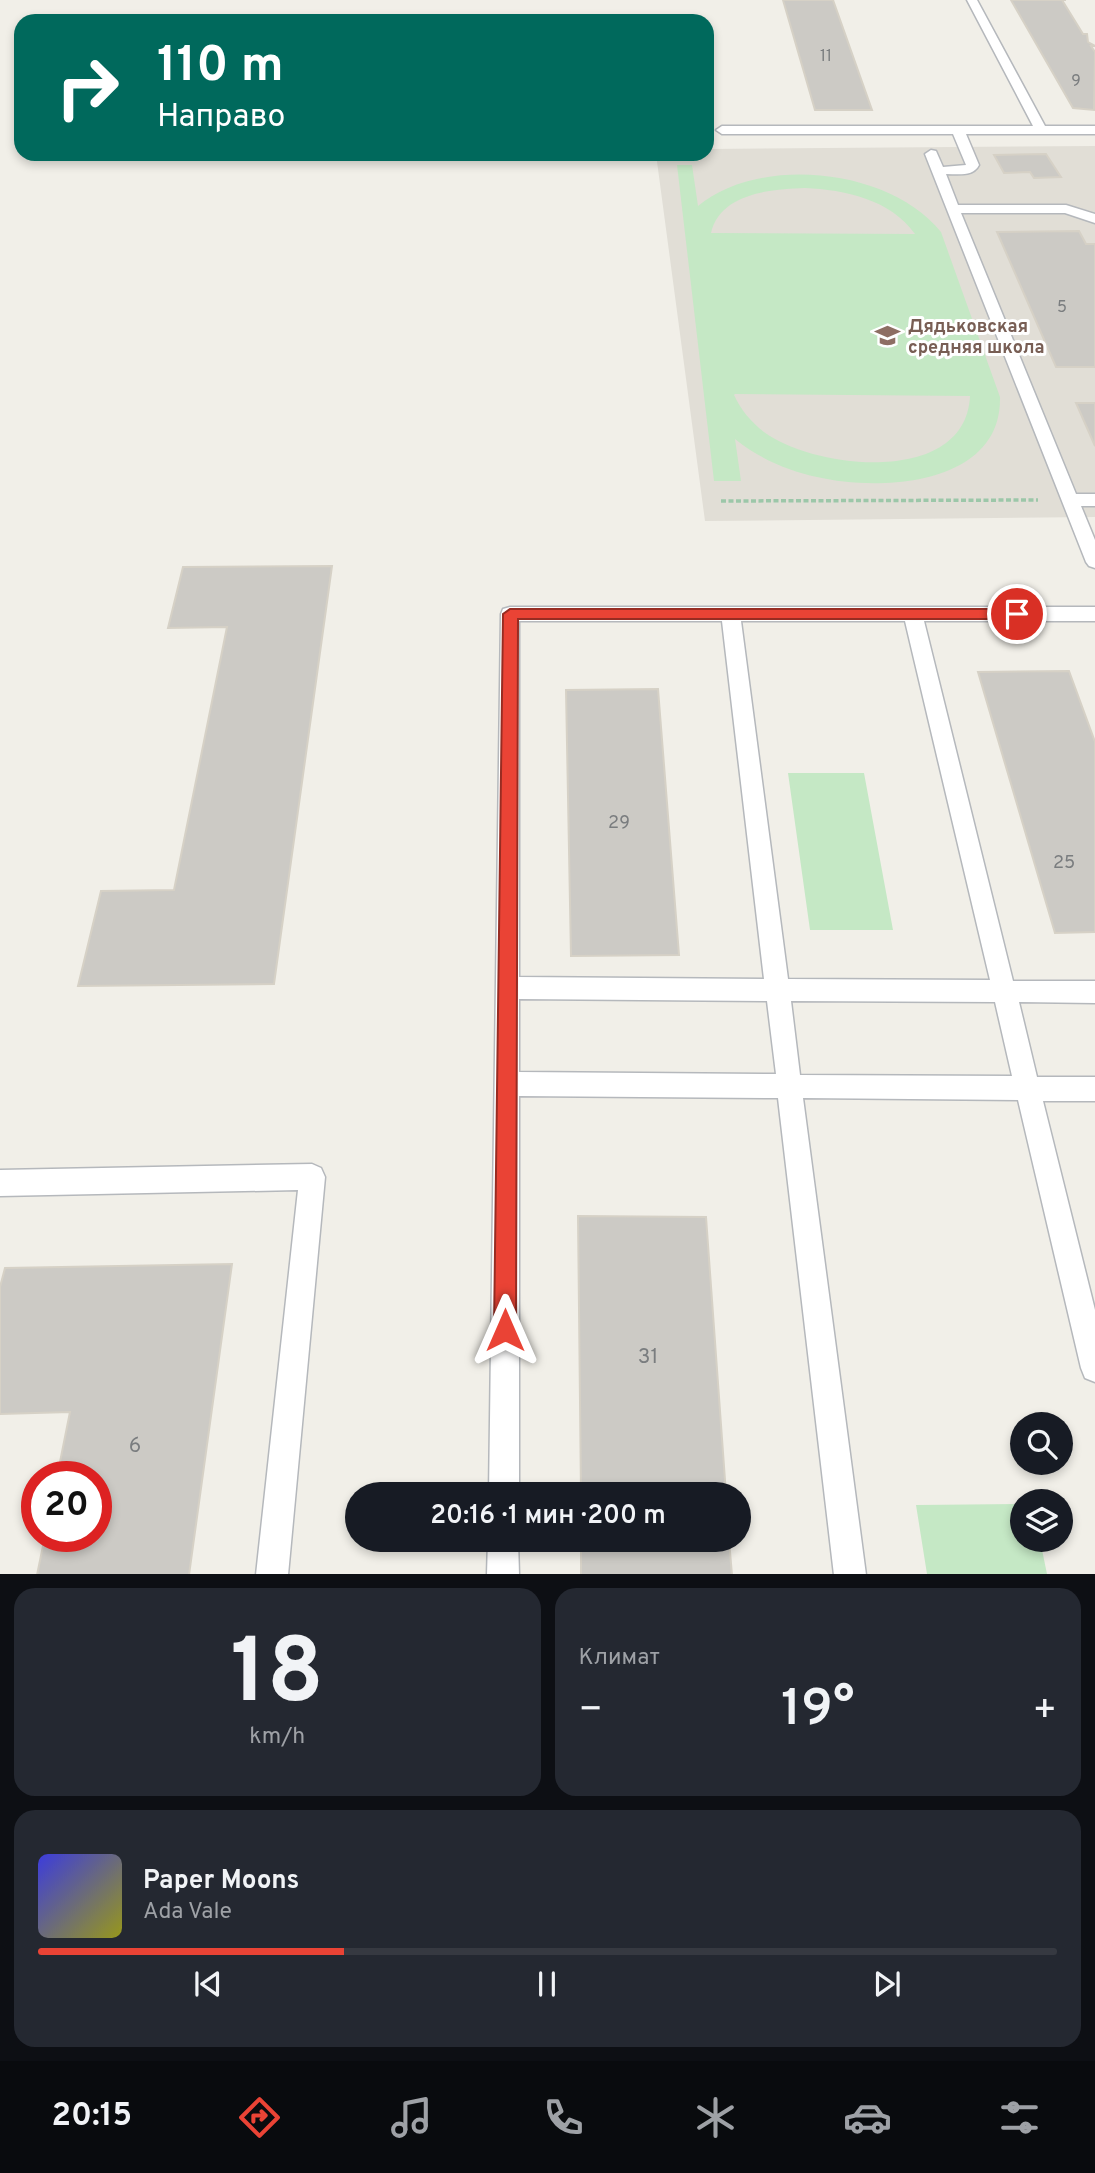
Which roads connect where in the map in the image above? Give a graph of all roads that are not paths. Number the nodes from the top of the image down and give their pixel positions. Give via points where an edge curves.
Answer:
1 (972, 0) edge
2 (722, 130) dead end
3 (958, 130) junction
4 (1041, 130) junction
5 (1095, 130) edge
6 (930, 154) dead end
7 (938, 171) junction
8 (953, 209) junction
9 (1095, 219) edge
10 (1070, 500) junction
11 (1095, 500) edge
12 (1095, 562) edge
13 (913, 614) junction
14 (1095, 614) edge
15 (731, 615) junction
16 (508, 988) junction
17 (778, 990) junction
18 (1004, 991) junction
19 (1095, 992) edge
20 (507, 1084) junction
21 (789, 1087) junction
22 (1028, 1088) junction
23 (1095, 1089) edge
24 (0, 1183) edge
25 (1095, 1368) edge
26 (504, 1482) edge
27 (503, 1552) edge
28 (272, 1574) edge
29 (503, 1574) edge
30 (850, 1574) edge

1 - 4 lane
2 - 3 lane
3 - 4 lane
3 - 7 lane via 974,165 962,171
4 - 5 lane
6 - 7 lane
7 - 8 lane
8 - 9 lane via 1057,208
8 - 10 lane
10 - 11 lane
10 - 12 lane
13 - 14 lane
13 - 15 lane
13 - 18 lane
15 - 16 lane via 510,614
15 - 17 lane
16 - 17 lane
16 - 20 lane
17 - 18 lane
17 - 21 lane
18 - 19 lane
18 - 22 lane
20 - 21 lane
20 - 26 lane
21 - 22 lane
21 - 30 lane
22 - 23 lane
22 - 25 lane
24 - 28 lane via 312,1177
27 - 29 lane

